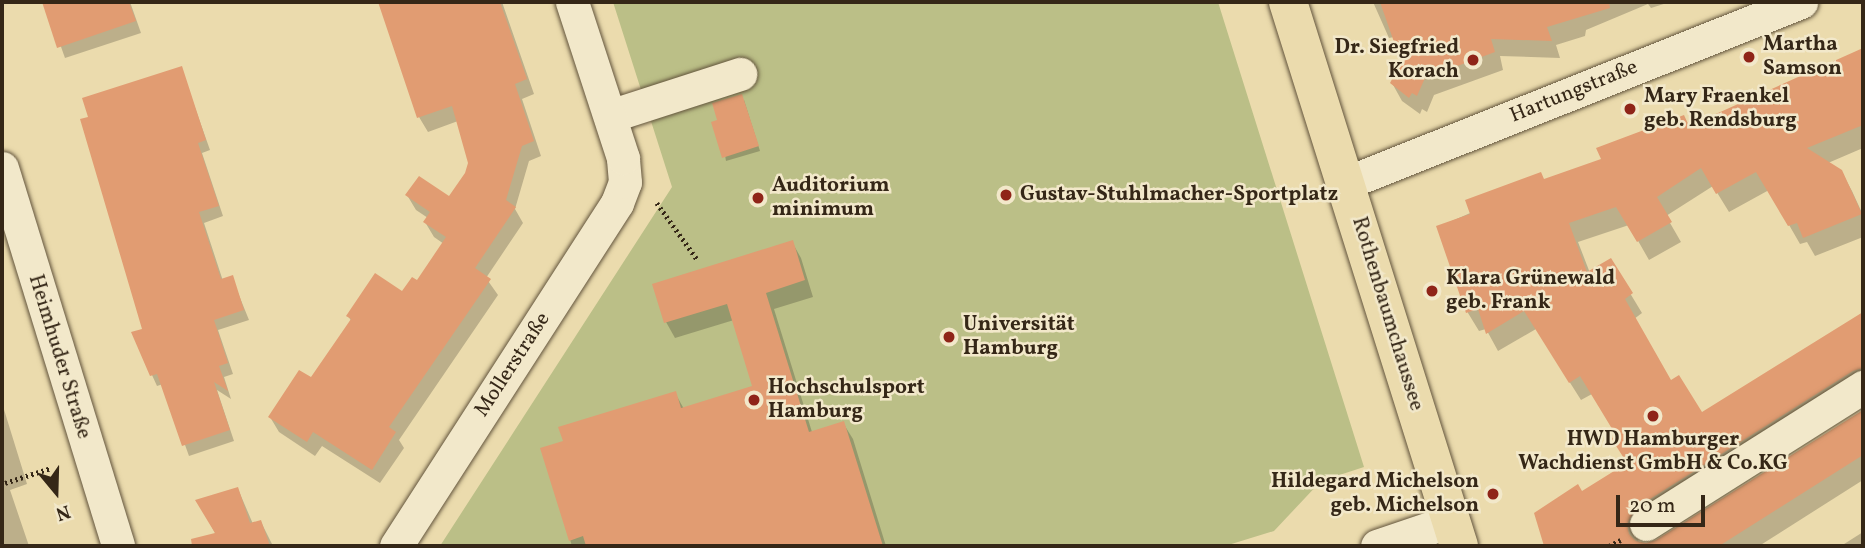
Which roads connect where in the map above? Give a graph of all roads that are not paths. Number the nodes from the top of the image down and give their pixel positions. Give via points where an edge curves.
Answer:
1 (572, 2) edge
2 (1289, 2) edge
3 (1801, 2) edge
4 (740, 74) dead end
5 (610, 116) junction
6 (2, 168) edge
7 (1346, 183) junction
8 (1863, 387) edge
9 (1646, 524) dead end
10 (1455, 534) edge
11 (118, 546) edge
12 (396, 546) edge
13 (1377, 546) edge

1 - 5 street
2 - 7 main road, Rothenbaumchaussee
3 - 7 street, Hartungstraße
4 - 5 street
5 - 12 street, Mollerstraße via 625,182 617,203
6 - 11 street, Heimhuder Straße
7 - 10 main road, Rothenbaumchaussee
8 - 9 street
10 - 13 street

